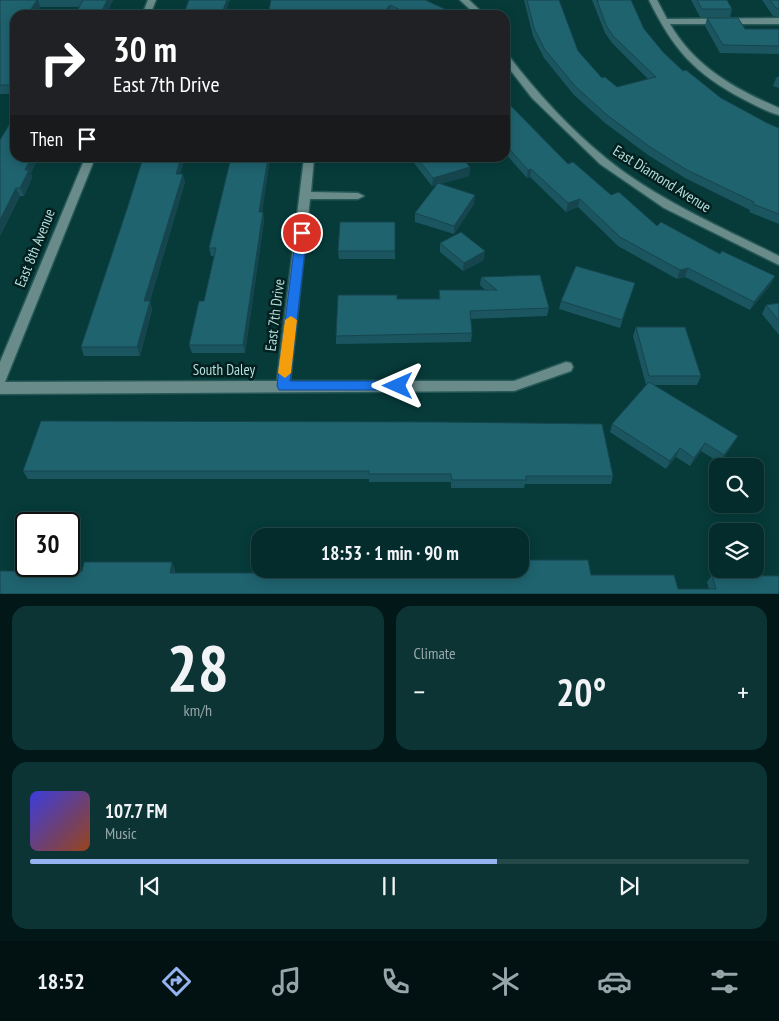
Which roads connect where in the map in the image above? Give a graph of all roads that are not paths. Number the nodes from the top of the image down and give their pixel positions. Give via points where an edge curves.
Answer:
1 (464, 0) edge
2 (653, 0) edge
3 (475, 10) edge
4 (664, 22) junction
5 (779, 22) edge
6 (510, 64) edge
7 (779, 112) edge
8 (88, 162) edge
9 (309, 162) edge
10 (306, 195) junction
11 (358, 196) dead end
12 (779, 261) edge
13 (566, 367) dead end
14 (0, 379) edge
15 (283, 386) junction
16 (0, 388) edge

1 - 3 street
2 - 4 street
4 - 5 street
4 - 7 street via 685,54 719,82
6 - 12 street, East Diamond Avenue via 535,96 604,162 668,205
8 - 14 street, East 8th Avenue
9 - 10 street, East 7th Drive
10 - 11 street
10 - 15 street, East 7th Drive
13 - 15 street, South Daley via 514,386
15 - 16 street, South Daley

